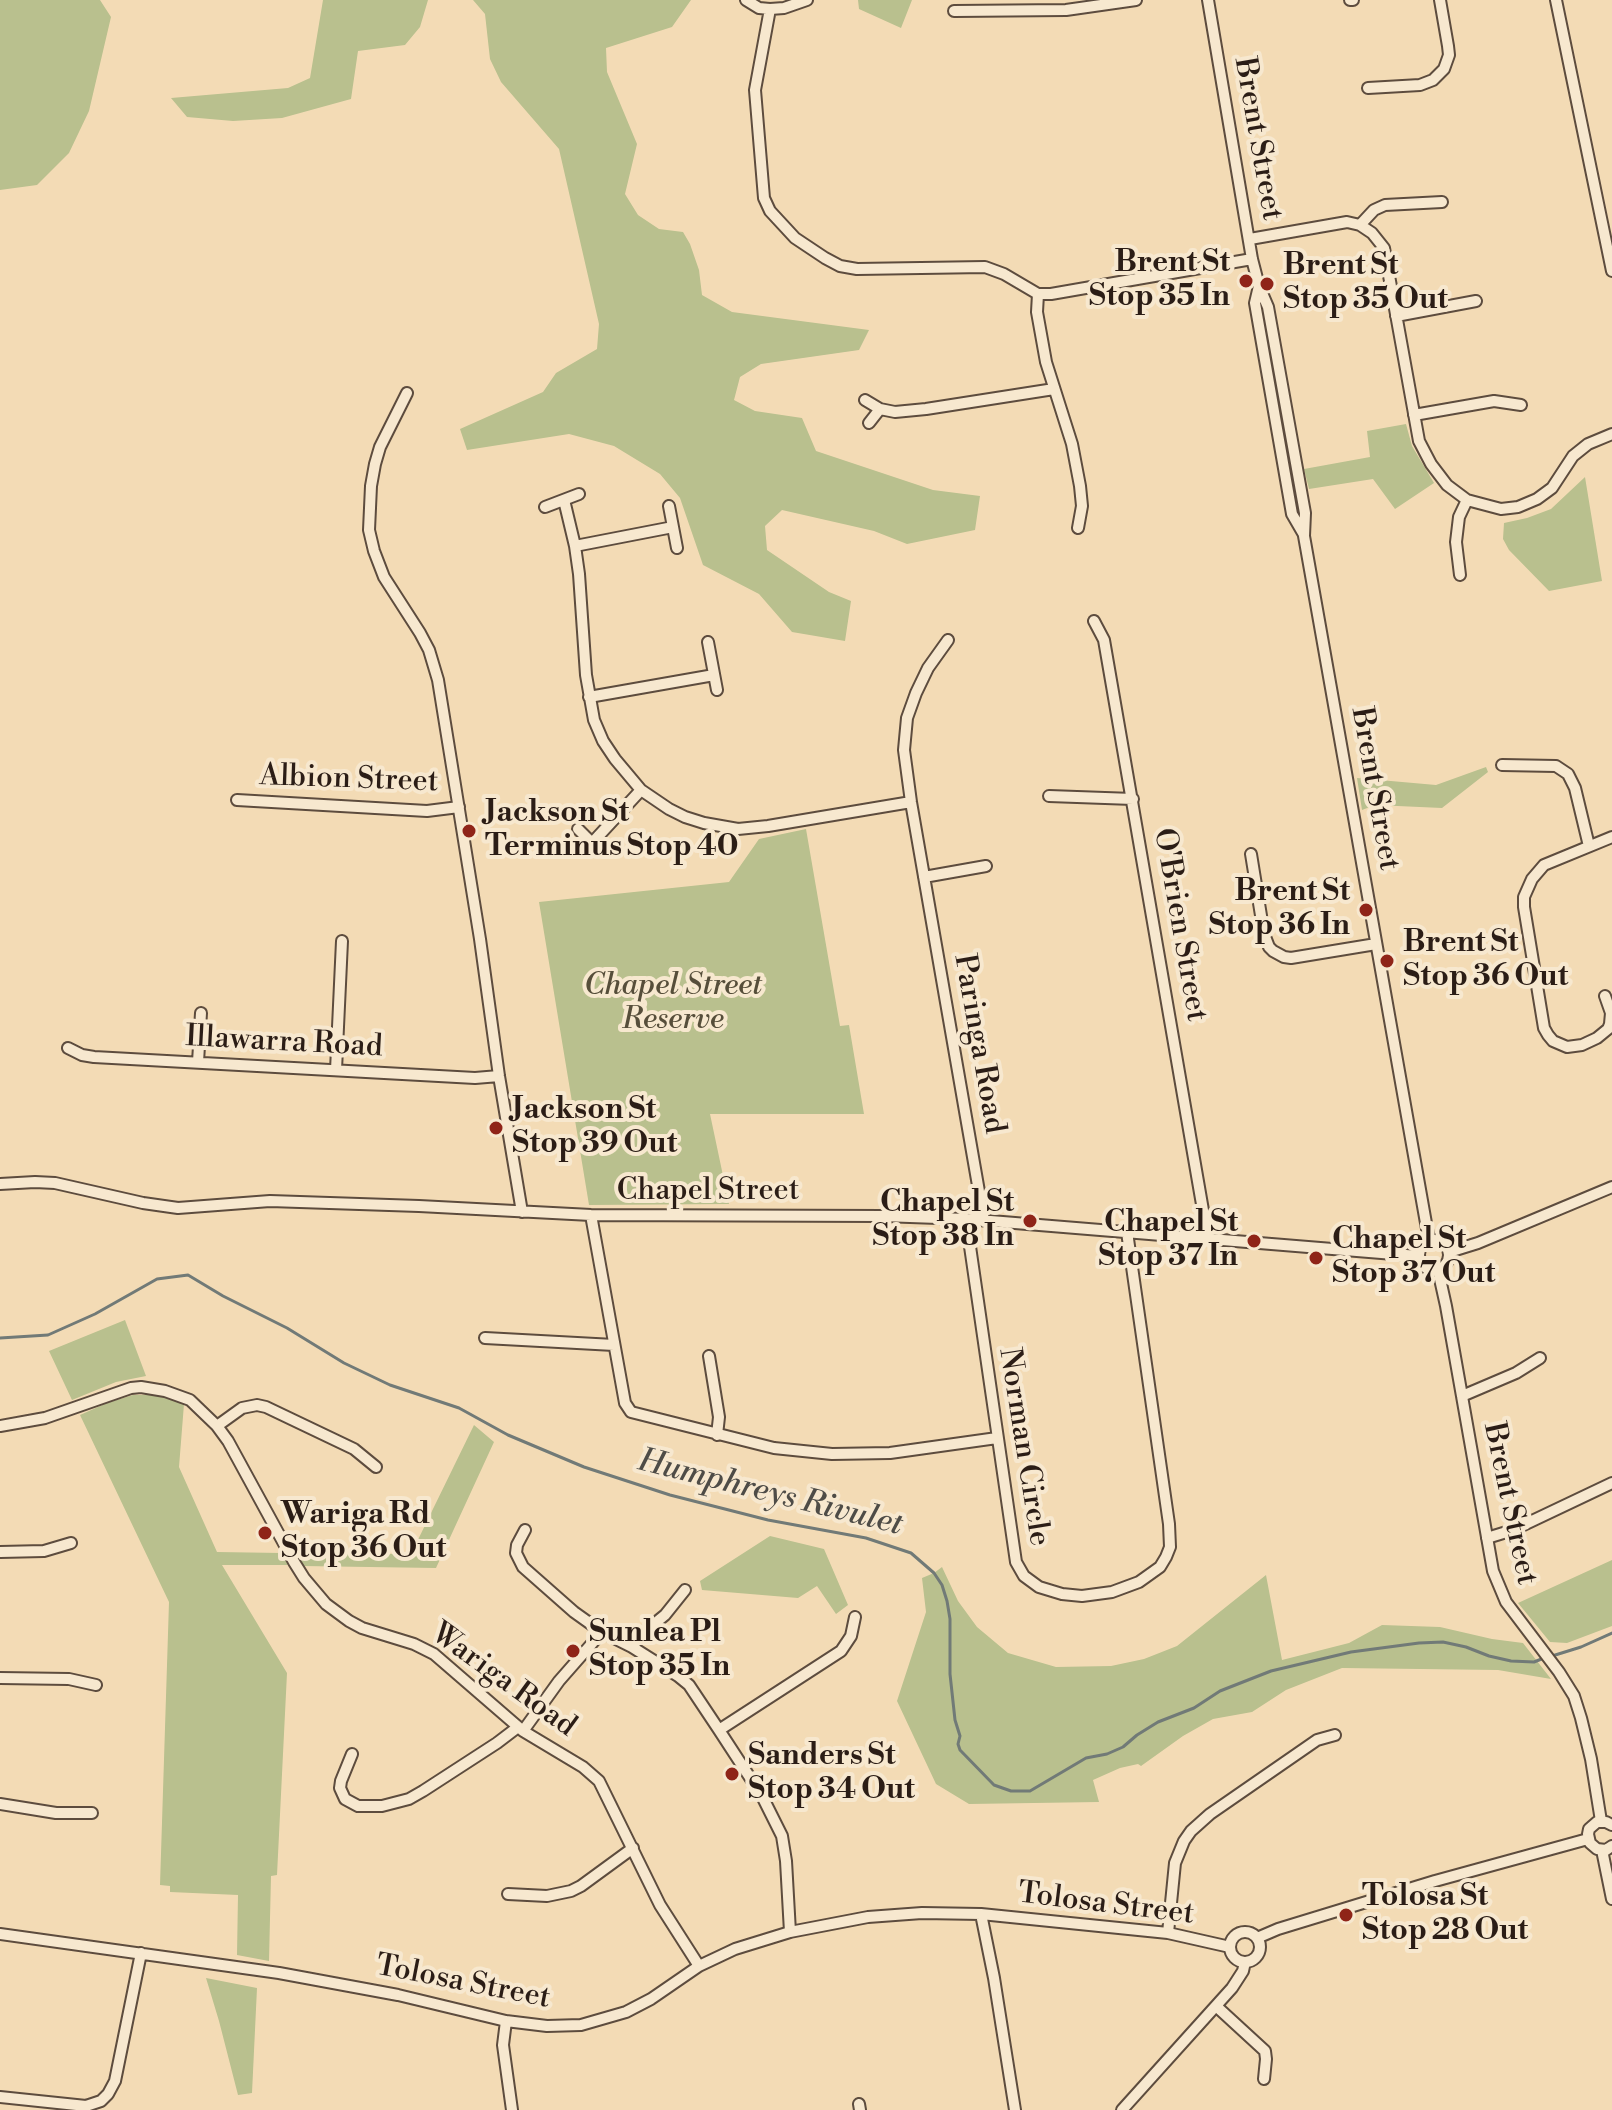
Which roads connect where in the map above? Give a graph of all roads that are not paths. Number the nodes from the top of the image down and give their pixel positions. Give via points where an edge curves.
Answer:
1 (746, 0) edge
2 (807, 0) edge
3 (1136, 0) edge
4 (1208, 0) edge
5 (1440, 0) edge
6 (1556, 0) edge
7 (970, 5) edge
8 (770, 9) junction
9 (954, 11) dead end
10 (1368, 88) dead end
11 (1442, 202) dead end
12 (1360, 225) junction
13 (1250, 239) junction
14 (1252, 259) junction
15 (1612, 271) edge
16 (1038, 294) junction
17 (1476, 301) dead end
18 (1396, 316) junction
19 (1054, 389) junction
20 (407, 393) dead end
21 (865, 400) dead end
22 (1521, 405) dead end
23 (880, 409) junction
24 (1414, 415) junction
25 (869, 423) dead end
26 (1612, 434) edge
27 (579, 494) dead end
28 (564, 500) junction
29 (1467, 500) junction
30 (669, 506) dead end
31 (545, 507) dead end
32 (673, 527) junction
33 (1078, 528) dead end
34 (575, 546) junction
35 (677, 548) dead end
36 (1460, 575) dead end
37 (1094, 621) dead end
38 (948, 640) dead end
39 (708, 642) dead end
40 (714, 675) junction
41 (717, 690) dead end
42 (589, 697) junction
43 (1502, 765) dead end
44 (641, 790) junction
45 (1049, 796) dead end
46 (1133, 799) junction
47 (237, 800) dead end
48 (911, 802) junction
49 (459, 807) junction
50 (578, 829) dead end
51 (1612, 837) edge
52 (1589, 846) junction
53 (1251, 854) dead end
54 (986, 866) dead end
55 (924, 877) junction
56 (342, 941) dead end
57 (1376, 944) junction
58 (1605, 996) dead end
59 (201, 1013) dead end
60 (68, 1048) dead end
61 (198, 1062) junction
62 (336, 1070) junction
63 (499, 1076) junction
64 (0, 1184) edge
65 (1612, 1187) edge
66 (522, 1212) junction
67 (591, 1215) junction
68 (966, 1219) junction
69 (984, 1220) junction
70 (1127, 1232) junction
71 (1208, 1239) junction
72 (1429, 1240) junction
73 (1449, 1252) junction
74 (1418, 1256) junction
75 (1438, 1270) junction
76 (485, 1338) dead end
77 (614, 1345) junction
78 (709, 1356) dead end
79 (1540, 1358) dead end
80 (1462, 1396) junction
81 (0, 1426) edge
82 (217, 1426) junction
83 (717, 1435) junction
84 (997, 1438) junction
85 (376, 1467) dead end
86 (1612, 1483) edge
87 (525, 1530) dead end
88 (1487, 1538) junction
89 (71, 1543) dead end
90 (0, 1552) edge
91 (685, 1590) dead end
92 (855, 1617) dead end
93 (602, 1632) junction
94 (632, 1647) junction
95 (0, 1678) edge
96 (96, 1685) dead end
97 (520, 1729) junction
98 (719, 1730) junction
99 (1335, 1735) dead end
100 (352, 1754) dead end
101 (0, 1804) edge
102 (92, 1813) dead end
103 (1607, 1823) edge
104 (1588, 1839) junction
105 (633, 1848) junction
106 (1607, 1848) edge
107 (508, 1894) dead end
108 (1612, 1899) edge
109 (981, 1914) junction
110 (790, 1932) junction
111 (1168, 1933) junction
112 (0, 1934) edge
113 (1257, 1938) junction
114 (1230, 1947) junction
115 (141, 1953) junction
116 (1245, 1962) junction
117 (699, 1966) junction
118 (1216, 2006) junction
119 (506, 2021) junction
120 (1264, 2079) dead end
121 (0, 2097) edge
122 (512, 2110) edge
123 (1015, 2110) edge
124 (1122, 2110) edge

1 - 8 street
2 - 8 street
3 - 7 street via 1083,9
4 - 13 street, Brent Street
5 - 10 street via 1449,55 1444,69 1420,85
6 - 15 street
7 - 9 street
8 - 16 street via 755,101 764,198 777,219 813,252 848,268 985,267
11 - 12 street via 1385,205
12 - 13 street via 1347,222
12 - 18 street via 1384,248
13 - 14 street, Brent Street
14 - 16 street
14 - 57 street, Brent Street via 1268,307
16 - 19 street
17 - 18 street
18 - 24 street
19 - 23 street via 926,409
19 - 33 street via 1080,486
20 - 49 street via 375,464 369,530 384,577 434,664
21 - 23 street
22 - 24 street via 1494,401
23 - 25 street
24 - 29 street via 1431,464
26 - 29 street via 1573,456 1552,488 1537,499 1501,509
27 - 28 street
28 - 31 street
28 - 34 street
29 - 36 street via 1456,542
30 - 32 street
32 - 34 street
32 - 35 street
34 - 42 street
37 - 46 street, O'Brien Street via 1104,640
38 - 48 street, Paringa Road via 922,680 907,718 904,750
39 - 40 street
40 - 41 street
40 - 42 street
42 - 44 street via 603,741
43 - 52 street via 1556,766 1568,774
44 - 48 street via 685,817 738,829
44 - 50 street via 596,846
45 - 46 street
46 - 71 street, O'Brien Street
47 - 49 street, Albion Street via 427,811
48 - 55 street, Paringa Road
49 - 63 street
51 - 52 street
52 - 58 street via 1544,865 1527,888 1524,907 1544,1028 1553,1041 1574,1048 1603,1034 1611,1019
53 - 57 street via 1264,934 1273,951 1291,958
54 - 55 street
55 - 69 street, Paringa Road
56 - 62 street
57 - 72 street, Brent Street
59 - 61 street
60 - 61 street, Illawarra Road via 94,1057
61 - 62 street, Illawarra Road
62 - 63 street, Illawarra Road
63 - 66 street
64 - 66 street, Chapel Street via 55,1183 178,1208 270,1201
65 - 73 street
66 - 67 street, Chapel Street
67 - 68 street, Chapel Street
67 - 77 street
68 - 69 street, Chapel Street
68 - 84 street, Norman Circle
69 - 70 street, Chapel Street
70 - 71 street, Chapel Street
70 - 84 street, Norman Circle via 1171,1536 1160,1567 1126,1587 1096,1595 1062,1594 1031,1583 1013,1552
71 - 74 street, Chapel Street
72 - 73 street via 1444,1243
72 - 74 street
73 - 75 street
74 - 75 street via 1427,1269
75 - 80 street, Brent Street
76 - 77 street
77 - 83 street via 631,1412
78 - 83 street
79 - 80 street
80 - 88 street, Brent Street
81 - 82 street, Wariga Road via 45,1418 141,1387 190,1400
82 - 85 street via 242,1408 266,1407 354,1449
82 - 97 street, Wariga Road via 294,1562 326,1604 362,1628 434,1654
83 - 84 street via 774,1448 846,1454
86 - 88 street
87 - 93 street via 517,1560
88 - 103 street, Brent Street via 1506,1602 1574,1696
89 - 90 street via 44,1551
91 - 94 street
92 - 98 street via 841,1651
93 - 94 street
93 - 97 street
94 - 98 street via 689,1685
95 - 96 street via 69,1679
97 - 100 street via 409,1799 382,1806 358,1806 345,1799 341,1781
97 - 105 street, Wariga Road via 593,1775
98 - 110 street via 782,1836
99 - 111 street via 1317,1740 1191,1831 1175,1863
101 - 102 street
103 - 104 street via 1597,1822
104 - 106 street via 1593,1847
104 - 113 street
105 - 107 street via 571,1891
105 - 117 street, Wariga Road
106 - 108 street
109 - 110 street, Tolosa Street via 868,1917
109 - 111 street, Tolosa Street
109 - 123 street
110 - 117 street, Tolosa Street
111 - 114 street, Tolosa Street
112 - 115 street, Tolosa Street
113 - 114 street via 1240,1933
113 - 116 street via 1259,1952
114 - 116 street via 1233,1956
115 - 119 street, Tolosa Street via 338,1984
115 - 121 street via 108,2094 86,2106
116 - 118 street via 1239,1979
117 - 119 street, Tolosa Street via 640,2005 597,2022 547,2026
118 - 120 street via 1265,2051
118 - 124 street
119 - 122 street via 503,2045

